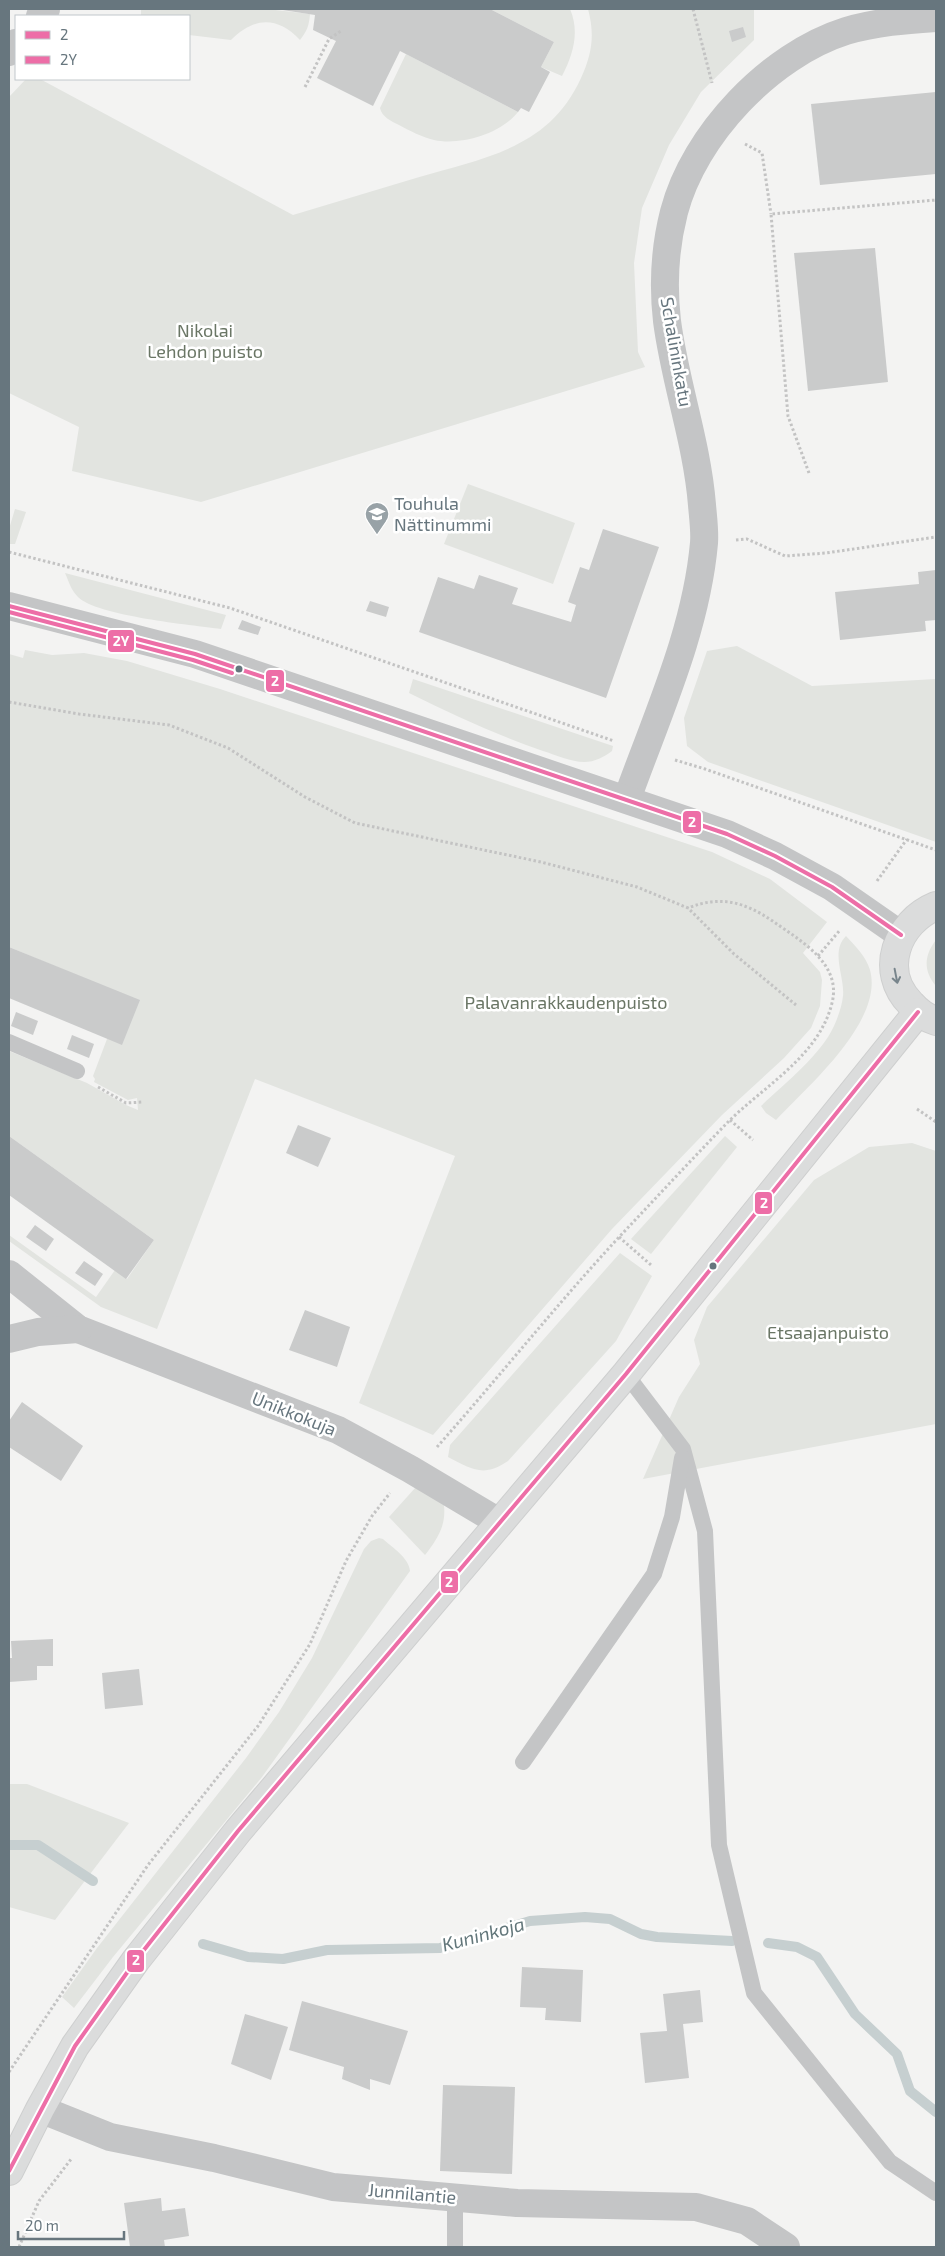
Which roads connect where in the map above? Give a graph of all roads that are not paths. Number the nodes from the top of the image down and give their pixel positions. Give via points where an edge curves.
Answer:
1 (936, 18) edge
2 (9, 606) edge
3 (627, 799) junction
4 (936, 906) edge
5 (901, 935) junction
6 (927, 1016) edge
7 (9, 1042) edge
8 (77, 1071) road end
9 (14, 1278) edge
10 (78, 1329) junction
11 (10, 1338) edge
12 (626, 1374) junction
13 (683, 1449) junction
14 (499, 1522) junction
15 (523, 1762) dead end
16 (40, 2109) junction
17 (9, 2171) edge
18 (936, 2193) edge
19 (455, 2198) junction
20 (454, 2247) edge
21 (786, 2247) edge

1 - 3 street, Schalininkatu via 890,22 845,32 804,50 772,71 722,121 696,160 682,189 674,212 665,277 667,322 699,474 704,540 696,600
2 - 3 street via 196,654
3 - 5 street via 727,834 775,856 832,887
4 - 5 main road via 911,921
5 -> 6 main road via 894,967 897,983 905,998
6 - 12 main road
7 - 8 lane
9 - 10 street, Unikkokuja
9 - 11 street, Unikkokuja via 28,1299 28,1309 25,1320
10 - 11 street, Unikkokuja
10 - 14 street, Unikkokuja via 338,1430
12 - 13 lane
12 - 14 main road
13 - 15 lane via 672,1517 654,1574
13 - 18 lane via 705,1531 719,1845 754,1993 890,2162
14 - 16 main road via 238,1831 136,1960 75,2046
16 - 17 main road
16 - 19 street, Junnilantie via 110,2137 333,2187
19 - 20 lane
19 - 21 street, Junnilantie via 517,2203 696,2207 747,2221

